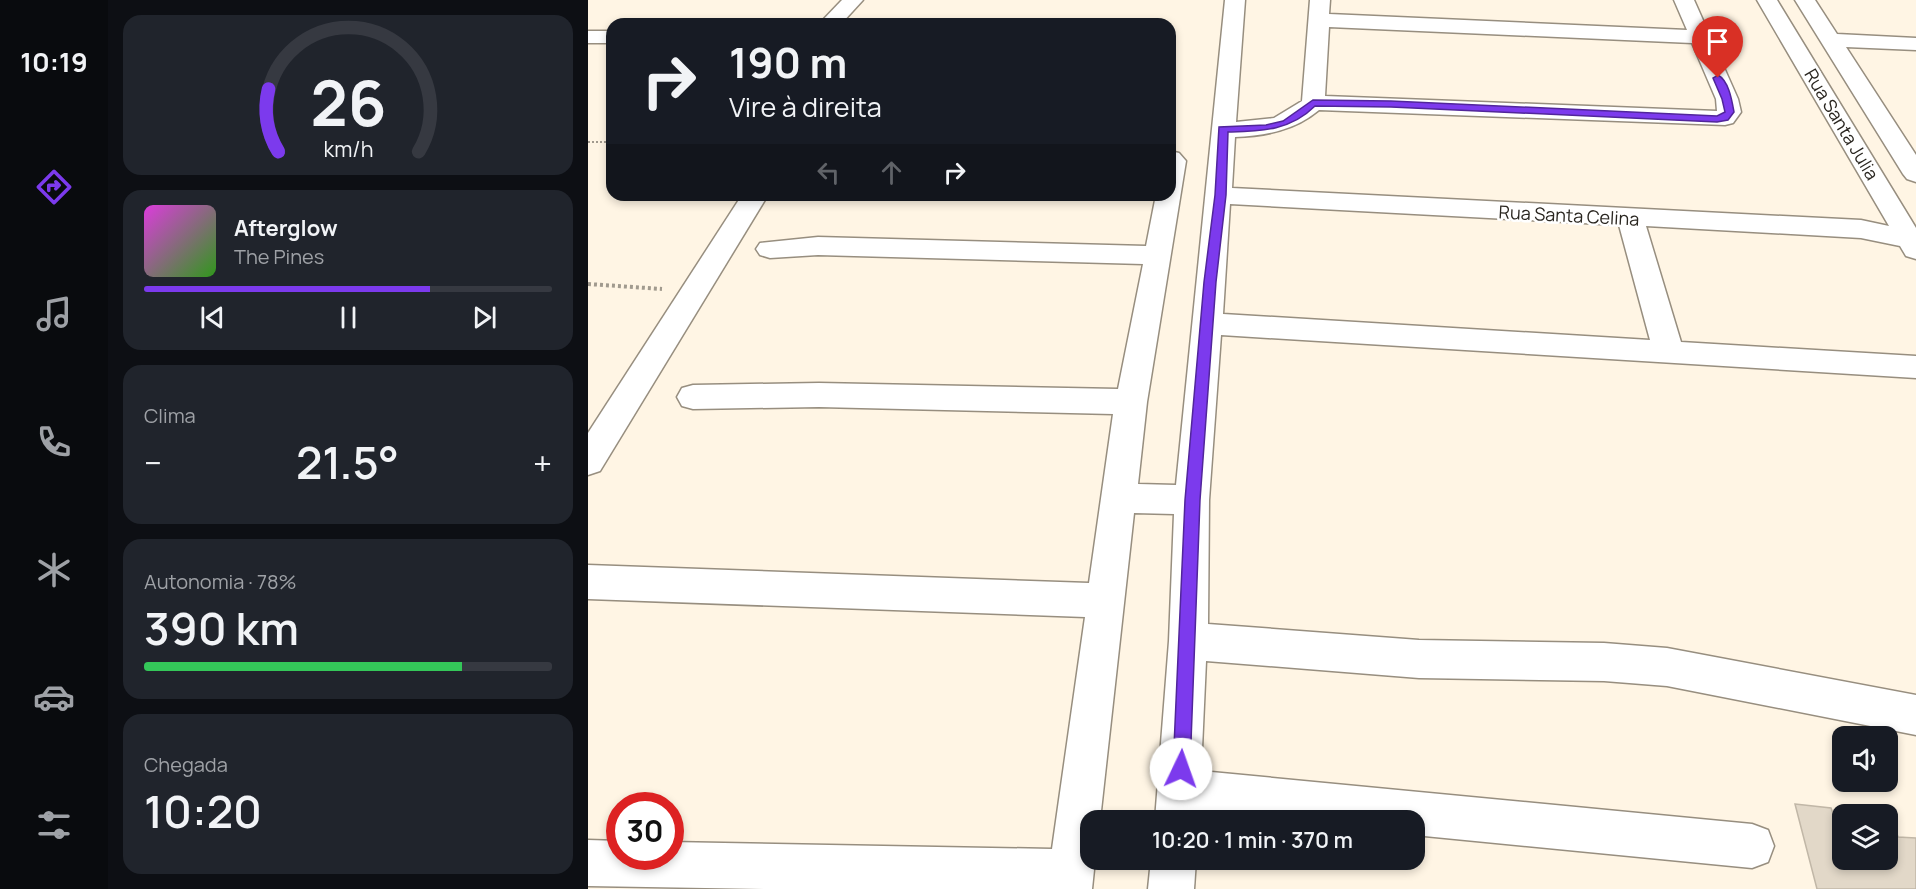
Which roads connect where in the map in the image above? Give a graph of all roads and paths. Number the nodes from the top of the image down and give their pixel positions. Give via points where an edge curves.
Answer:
1 (853, 0) edge
2 (1235, 0) edge
3 (1684, 0) edge
4 (1767, 0) edge
5 (1805, 0) edge
6 (1319, 10) edge
7 (835, 18) edge
8 (588, 37) edge
9 (606, 37) edge
10 (1700, 37) junction
11 (1831, 40) junction
12 (1916, 44) edge
13 (1313, 103) junction
14 (1886, 128) junction
15 (1223, 129) junction
16 (1916, 129) edge
17 (588, 142) edge
18 (606, 142) edge
19 (1916, 174) edge
20 (1220, 195) junction
21 (751, 201) edge
22 (1168, 201) edge
23 (1630, 218) junction
24 (1914, 243) edge
25 (770, 249) dead end
26 (1159, 255) junction
27 (588, 284) edge
28 (694, 295) junction
29 (1206, 324) junction
30 (1669, 352) junction
31 (1916, 367) edge
32 (693, 397) dead end
33 (1131, 402) junction
34 (588, 461) edge
35 (1118, 498) junction
36 (1192, 500) junction
37 (588, 582) edge
38 (1106, 601) junction
39 (1188, 641) junction
40 (1916, 715) edge
41 (1179, 805) edge
42 (1752, 846) dead end
43 (588, 863) edge
44 (1172, 870) edge
45 (1070, 881) edge
46 (1171, 889) edge

1 - 7 street
2 - 15 street
3 - 10 street
4 - 24 street, Rua Santa Julia
5 - 11 street, Rua Santa Julia
6 - 10 street
6 - 13 street
8 - 9 street
10 - 13 street via 1730,106 1725,118
11 - 12 street
11 - 14 street, Rua Santa Julia
13 - 15 street via 1287,123 1266,128
14 - 16 street
14 - 19 street, Rua Santa Julia
15 - 20 street
17 - 18 path
20 - 23 street, Rua Santa Celina
20 - 29 street
21 - 28 street
22 - 26 street
23 - 24 street, Rua Santa Celina via 1861,229
23 - 30 street
25 - 26 street via 819,246
26 - 33 street
27 - 28 path via 630,285
28 - 34 street
29 - 30 street
29 - 36 street
30 - 31 street
32 - 33 street via 819,395
33 - 35 street
35 - 36 street
35 - 38 street
36 - 39 street
37 - 38 street
38 - 45 street
39 - 40 street via 1419,659 1667,667
39 - 41 street
41 - 42 street
43 - 45 street
44 - 46 street

